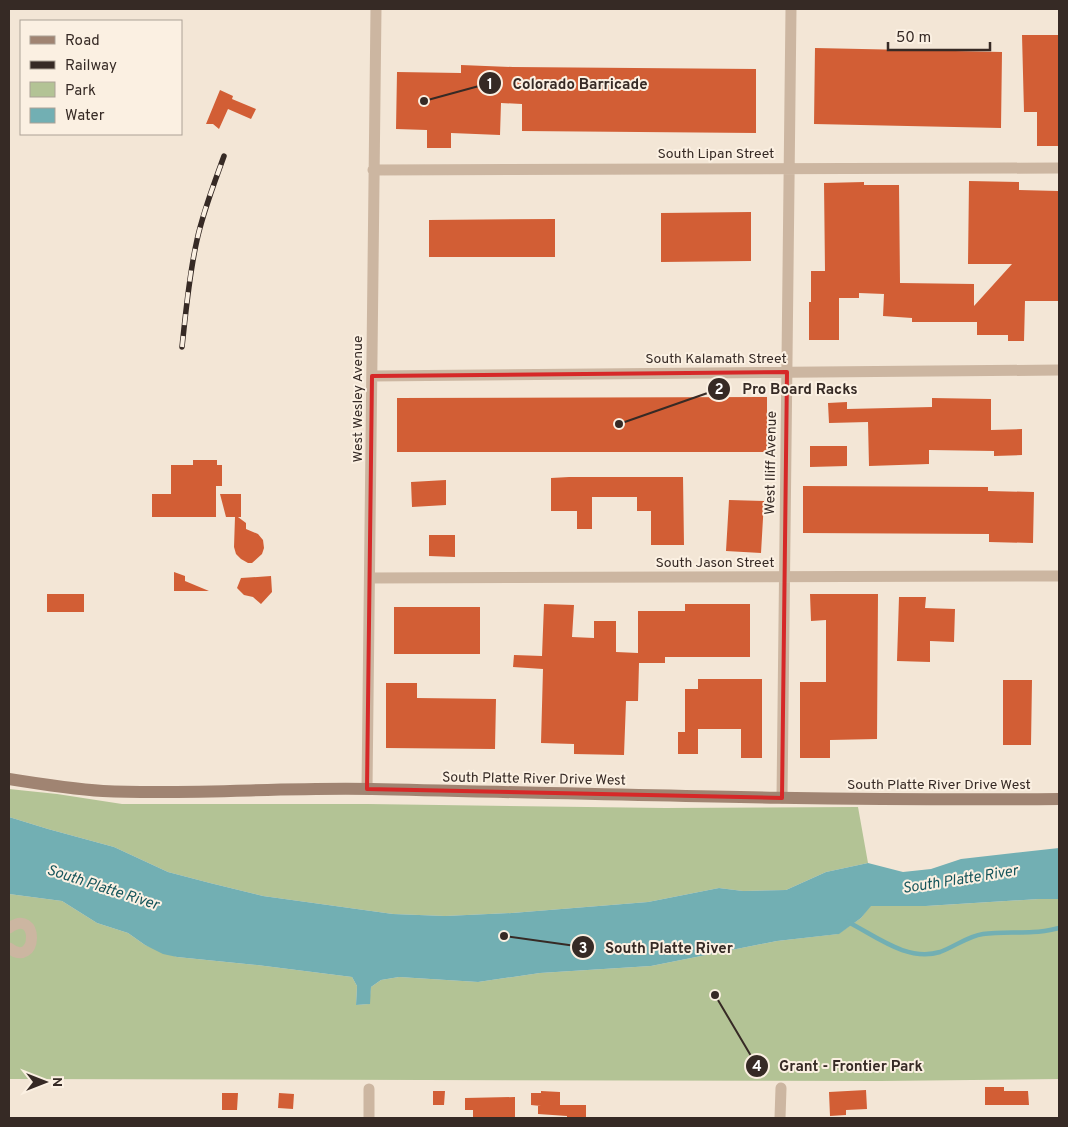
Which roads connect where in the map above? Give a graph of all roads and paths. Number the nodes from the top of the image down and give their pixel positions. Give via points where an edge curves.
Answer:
1 (376, 9) edge
2 (791, 9) edge
3 (789, 168) junction
4 (1059, 168) edge
5 (373, 170) junction
6 (1059, 370) edge
7 (786, 372) junction
8 (372, 376) junction
9 (1059, 576) edge
10 (784, 577) junction
11 (370, 578) junction
12 (9, 779) edge
13 (367, 789) junction
14 (782, 798) junction
15 (1059, 799) edge
16 (9, 928) edge
17 (9, 948) edge
18 (781, 1088) dead end
19 (369, 1089) dead end
20 (369, 1118) edge
21 (780, 1118) edge

1 - 5 street, West Wesley Avenue
2 - 3 street, West Iliff Avenue
3 - 4 street, South Lipan Street
3 - 5 street, South Lipan Street
3 - 7 street, West Iliff Avenue
5 - 8 street, West Wesley Avenue
6 - 7 street, South Kalamath Street
7 - 8 street, South Kalamath Street
7 - 10 street, West Iliff Avenue
8 - 11 street, West Wesley Avenue
9 - 10 street, South Jason Street
10 - 11 street, South Jason Street
10 - 14 street, West Iliff Avenue
11 - 13 street, West Wesley Avenue
12 - 13 street, South Platte River Drive West via 102,791
13 - 14 street, South Platte River Drive West
14 - 15 street, South Platte River Drive West
16 - 17 street via 23,924 31,930 33,939 25,951 16,952
18 - 21 street
19 - 20 street

